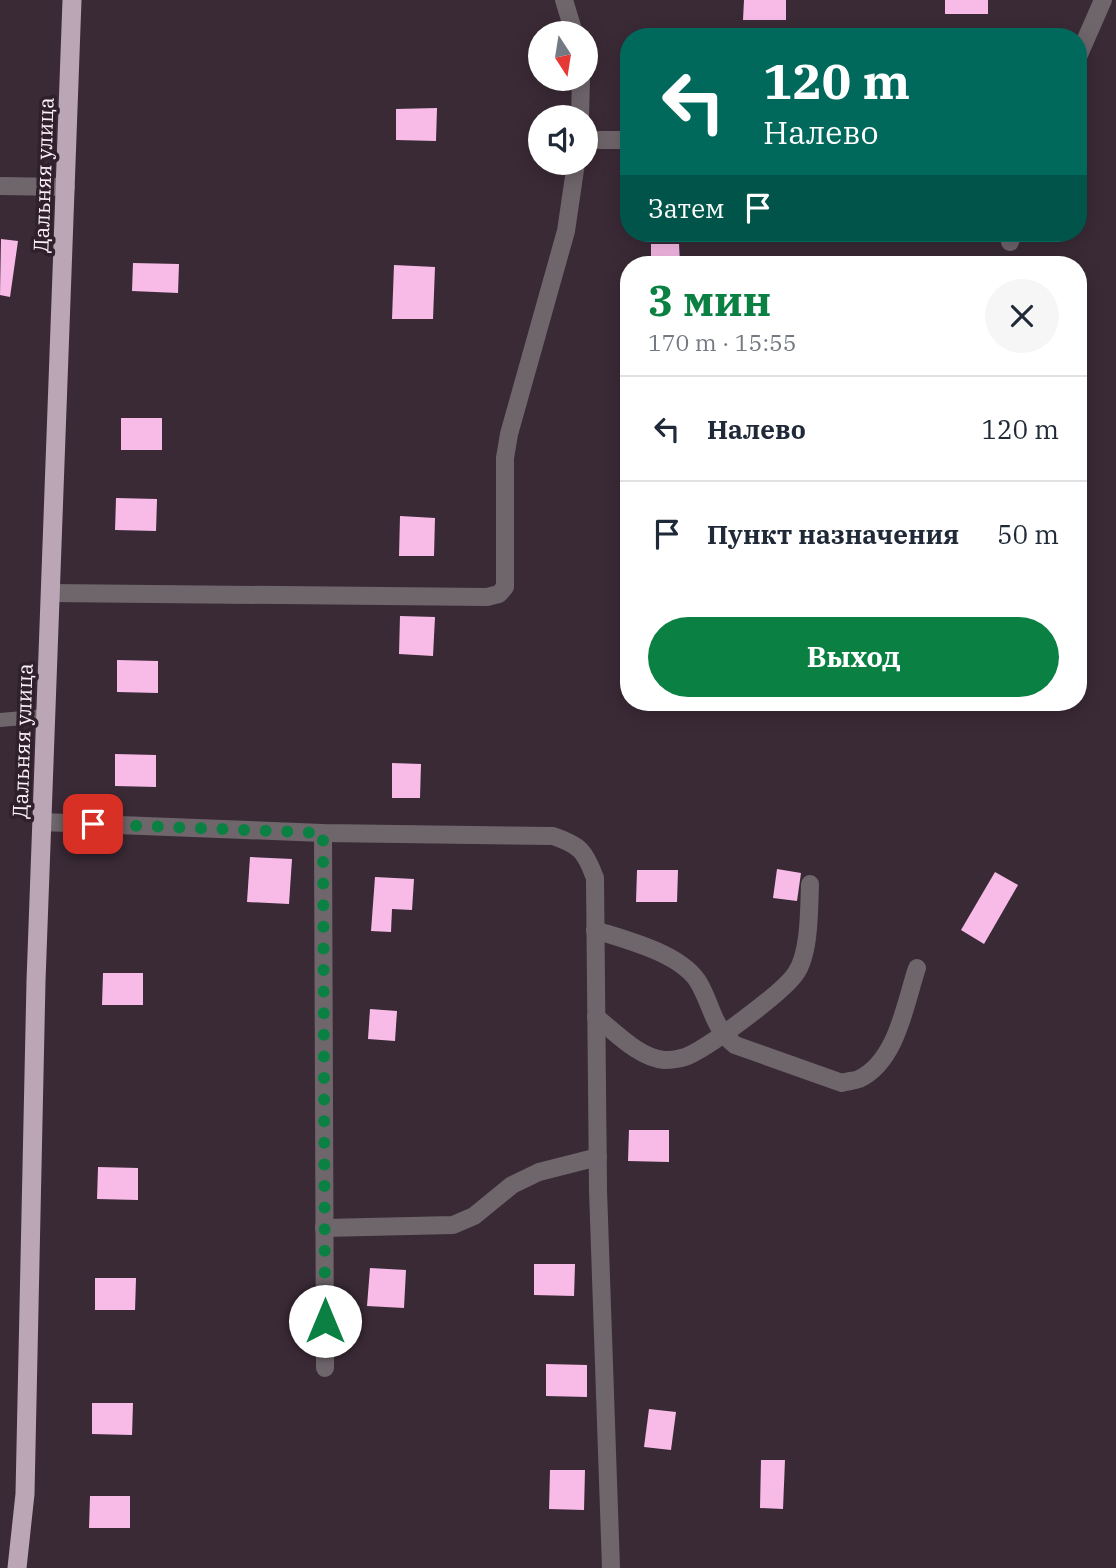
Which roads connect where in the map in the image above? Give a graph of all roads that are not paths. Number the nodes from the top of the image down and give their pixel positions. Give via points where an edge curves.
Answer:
1 (72, 0) edge
2 (564, 0) edge
3 (1103, 0) edge
4 (570, 21) edge
5 (1087, 36) edge
6 (598, 140) edge
7 (620, 140) edge
8 (574, 175) edge
9 (0, 186) edge
10 (66, 187) junction
11 (50, 593) junction
12 (46, 716) junction
13 (0, 719) edge
14 (41, 822) junction
15 (323, 833) junction
16 (810, 884) dead end
17 (595, 930) junction
18 (917, 968) dead end
19 (596, 1017) junction
20 (721, 1034) junction
21 (598, 1157) junction
22 (324, 1228) junction
23 (325, 1368) dead end
24 (18, 1568) edge
25 (611, 1568) edge

1 - 10 highway, Дальняя улица
2 - 4 street
3 - 5 street
6 - 7 street
8 - 11 street via 566,231 509,434 505,587 499,594
9 - 10 street
10 - 11 highway, Дальняя улица
11 - 12 highway, Дальняя улица
12 - 13 lane
12 - 14 highway, Дальняя улица
14 - 15 street
14 - 24 highway, Дальняя улица via 25,1494
15 - 17 street via 553,836 586,853 595,878
15 - 22 street
16 - 20 street via 807,933 797,973 774,996
17 - 19 street
17 - 20 street via 642,945 685,967 699,982
18 - 20 street via 885,1055 859,1079 842,1083 735,1045
19 - 20 street via 646,1056 664,1060 684,1057
19 - 21 street
21 - 22 street via 538,1172 453,1226
21 - 25 street
22 - 23 street

